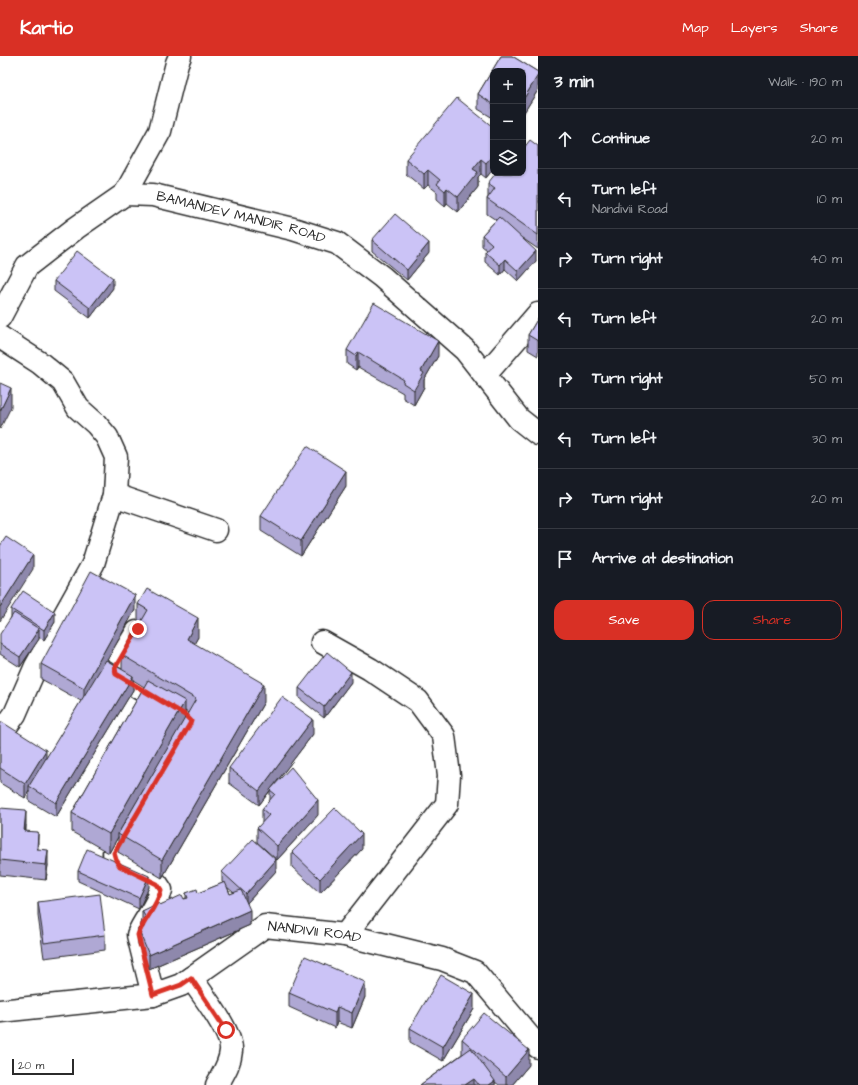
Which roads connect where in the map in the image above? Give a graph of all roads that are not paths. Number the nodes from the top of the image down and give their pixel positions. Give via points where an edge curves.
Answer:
1 (180, 56) edge
2 (125, 194) junction
3 (538, 314) edge
4 (0, 317) edge
5 (0, 338) edge
6 (485, 375) junction
7 (538, 434) edge
8 (114, 495) junction
9 (216, 530) dead end
10 (138, 629) edge
11 (322, 642) dead end
12 (185, 715) edge
13 (0, 735) edge
14 (142, 806) edge
15 (345, 935) junction
16 (191, 978) junction
17 (153, 995) junction
18 (0, 1011) edge
19 (538, 1047) edge
20 (217, 1085) edge

1 - 2 street via 160,131
2 - 4 street via 27,266
2 - 6 street, BAMANDEV MANDIR ROAD via 153,195 337,242 382,277 465,350
3 - 6 street
5 - 8 street via 40,363 63,382 78,408 107,437 116,456
6 - 7 street, BAMANDEV MANDIR ROAD via 519,419
8 - 9 street
8 - 13 street via 93,564 36,666 15,714
10 - 12 street via 115,668 116,674
11 - 15 street via 370,669 418,701 444,736 449,775 447,804
14 - 17 street via 114,853 120,866 157,884 161,890 138,935
15 - 16 street, NANDIVII ROAD via 265,926
15 - 19 street, NANDIVII ROAD via 442,960 475,972
16 - 17 street, NANDIVII ROAD via 181,985
16 - 20 street via 226,1030 231,1050 227,1068
17 - 18 street, NANDIVII ROAD

